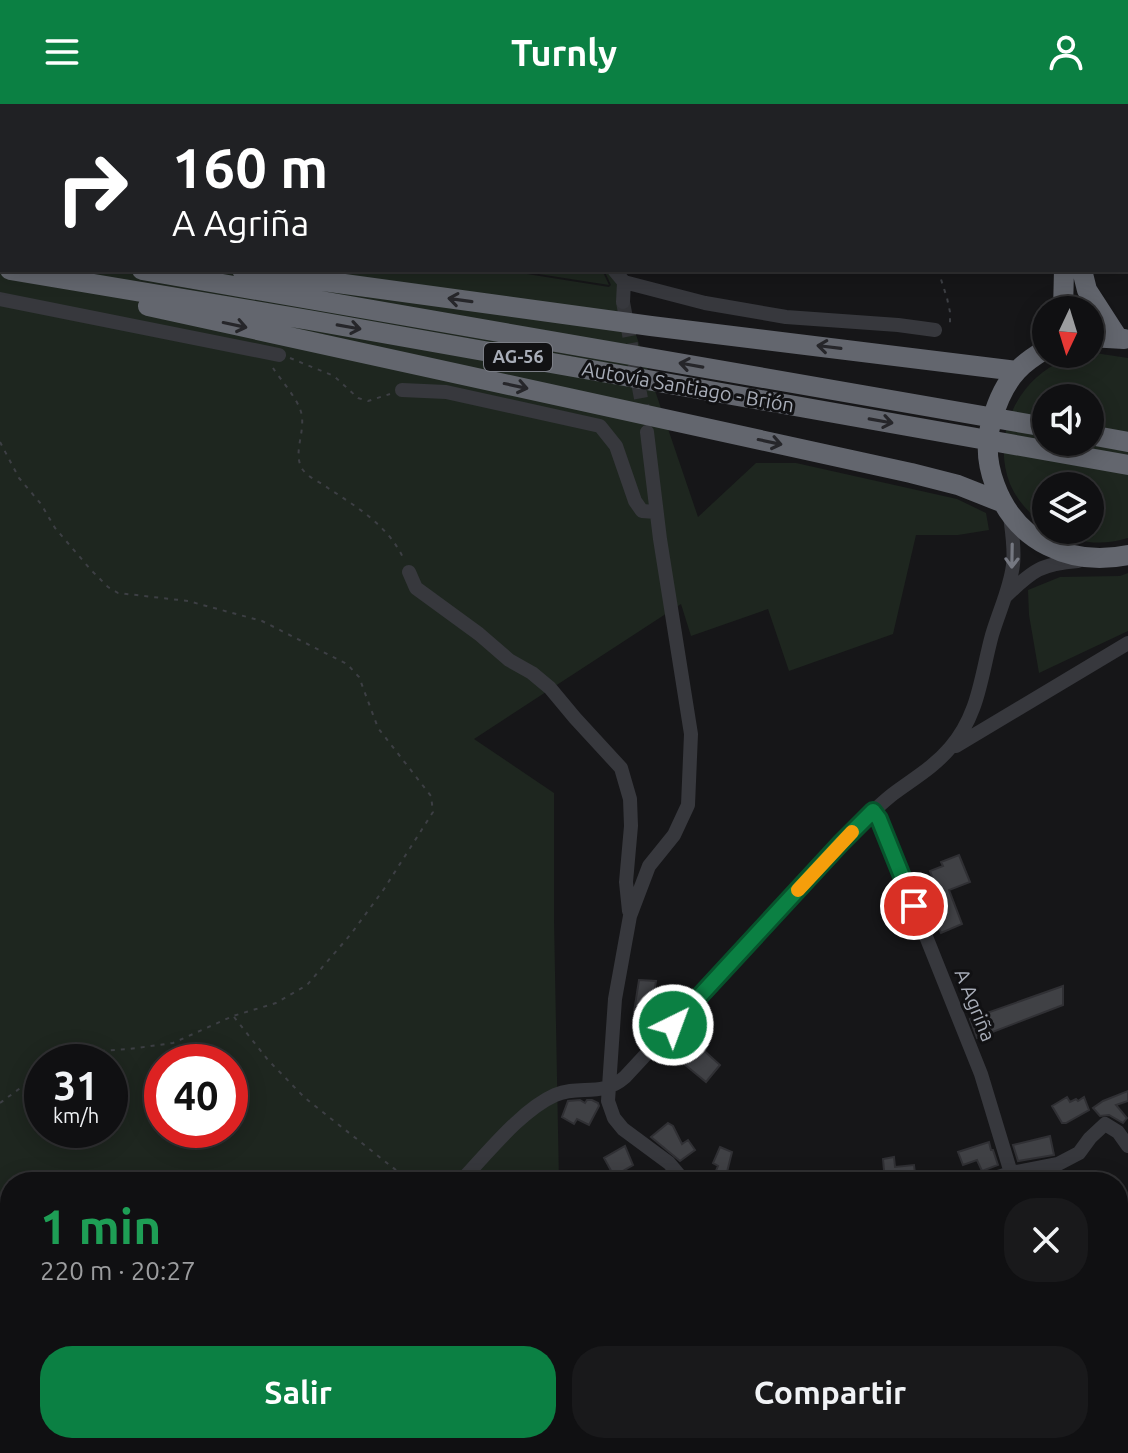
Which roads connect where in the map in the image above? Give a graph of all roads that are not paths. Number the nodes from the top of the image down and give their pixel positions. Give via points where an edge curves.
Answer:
1 (22, 272) edge
2 (154, 272) edge
3 (257, 272) edge
4 (1064, 272) edge
5 (1082, 272) edge
6 (619, 276) edge
7 (79, 282) junction
8 (1063, 296) edge
9 (0, 299) edge
10 (623, 302) tunnel mouth
11 (935, 330) road end
12 (1123, 339) edge
13 (273, 354) road end
14 (1032, 359) edge
15 (1017, 371) junction
16 (402, 390) road end
17 (1032, 425) edge
18 (647, 432) tunnel mouth
19 (1104, 438) edge
20 (1128, 442) edge
21 (1128, 465) edge
22 (1006, 509) junction
23 (656, 512) junction
24 (1128, 555) edge
25 (1097, 559) junction
26 (409, 572) road end
27 (1006, 596) junction
28 (1128, 643) edge
29 (949, 750) junction
30 (873, 811) junction
31 (630, 916) junction
32 (608, 1088) junction
33 (1128, 1146) edge
34 (470, 1172) edge
35 (677, 1172) edge
36 (1011, 1172) edge
37 (1016, 1172) edge

1 - 7 highway, Autovía Santiago - Brión / AG-56
17 -> 2 highway, Autovía Santiago - Brión / AG-56
15 -> 3 highway
4 - 8 highway
5 - 12 highway via 1087,290
6 - 10 street
6 - 11 street via 705,303 786,317
7 -> 21 highway, Autovía Santiago - Brión / AG-56
7 -> 22 highway via 132,303 911,473 958,485
9 - 13 street
14 - 15 highway
15 - 22 highway via 997,400 987,434 989,469
16 - 23 street via 446,392 600,426 616,446 635,501 642,511
18 - 23 street
19 - 20 highway
22 - 25 highway via 1034,539 1064,554
22 -> 27 street via 1013,553
23 - 31 street via 691,734 688,805 674,835 649,866
24 - 25 highway
25 - 27 street via 1041,567
26 - 31 street via 416,588 550,688 621,768 630,799
27 - 29 street via 975,708
28 - 29 street
29 - 30 street
30 - 32 street via 631,1071
30 - 36 street, A Agriña via 981,1074
31 - 32 street via 615,999
32 - 34 street via 565,1091 542,1102
32 - 35 street via 614,1118
33 - 37 street via 1105,1124 1079,1153 1058,1164

